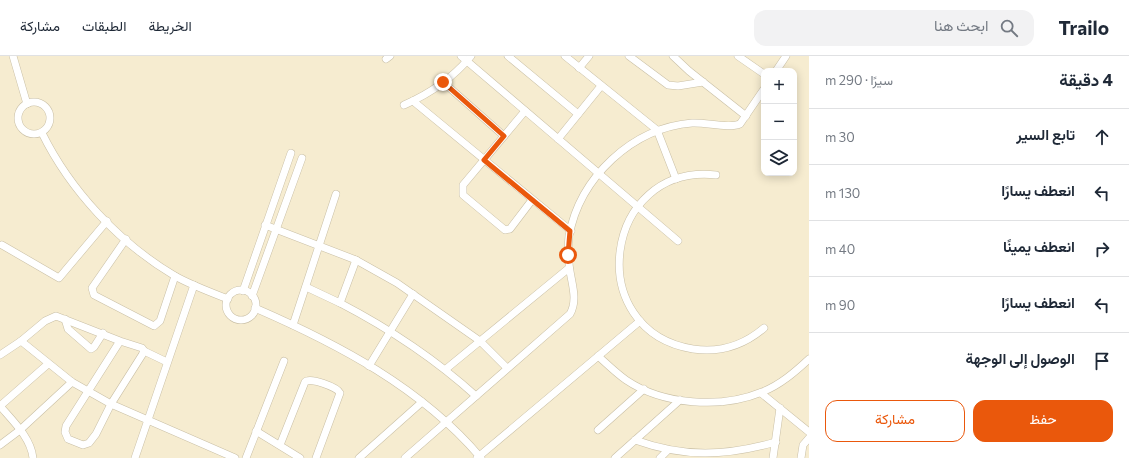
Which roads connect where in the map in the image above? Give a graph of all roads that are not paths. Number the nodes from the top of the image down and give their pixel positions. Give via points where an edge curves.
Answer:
1 (13, 56) edge
2 (508, 56) edge
3 (565, 56) edge
4 (590, 56) edge
5 (629, 56) edge
6 (673, 56) edge
7 (738, 56) edge
8 (786, 56) edge
9 (466, 58) edge
10 (579, 68) junction
11 (778, 68) edge
12 (761, 72) edge
13 (443, 82) junction
14 (703, 82) junction
15 (601, 86) junction
16 (761, 94) edge
17 (413, 101) junction
18 (27, 104) junction
19 (404, 105) dead end
20 (525, 111) junction
21 (578, 114) junction
22 (746, 116) junction
23 (657, 130) junction
24 (42, 133) junction
25 (504, 136) junction
26 (558, 139) junction
27 (291, 153) dead end
28 (302, 158) dead end
29 (484, 160) junction
30 (598, 174) junction
31 (716, 175) dead end
32 (676, 178) junction
33 (336, 194) dead end
34 (532, 200) junction
35 (638, 207) junction
36 (107, 221) junction
37 (265, 225) junction
38 (275, 229) junction
39 (570, 231) junction
40 (126, 239) junction
41 (678, 241) dead end
42 (2, 245) dead end
43 (320, 246) junction
44 (356, 260) junction
45 (569, 268) junction
46 (175, 276) junction
47 (194, 285) junction
48 (306, 287) junction
49 (242, 291) junction
50 (413, 294) junction
51 (252, 296) junction
52 (228, 299) junction
53 (340, 303) junction
54 (255, 308) junction
55 (65, 319) junction
56 (640, 321) junction
57 (293, 325) junction
58 (764, 328) dead end
59 (390, 331) junction
60 (103, 333) junction
61 (21, 341) junction
62 (120, 341) junction
63 (480, 341) junction
64 (144, 351) junction
65 (0, 355) edge
66 (598, 356) junction
67 (809, 359) edge
68 (284, 361) dead end
69 (167, 362) junction
70 (48, 364) junction
71 (369, 366) junction
72 (508, 368) junction
73 (446, 369) junction
74 (72, 382) junction
75 (644, 389) junction
76 (88, 392) junction
77 (762, 393) junction
78 (476, 396) junction
79 (680, 400) junction
80 (422, 402) junction
81 (111, 404) junction
82 (0, 406) edge
83 (780, 408) junction
84 (149, 419) junction
85 (446, 423) junction
86 (20, 430) junction
87 (598, 430) dead end
88 (256, 431) junction
89 (809, 432) edge
90 (809, 438) edge
91 (635, 440) junction
92 (776, 442) junction
93 (0, 446) edge
94 (280, 446) junction
95 (667, 451) junction
96 (741, 455) edge
97 (479, 457) edge
98 (701, 457) edge
99 (33, 458) edge
100 (135, 458) edge
101 (235, 458) edge
102 (246, 458) edge
103 (300, 458) edge
104 (316, 458) edge
105 (359, 458) edge
106 (405, 458) edge
107 (615, 458) edge
108 (660, 458) edge
109 (774, 458) edge
110 (801, 458) edge

1 - 18 street
2 - 21 street
3 - 10 street
4 - 10 street
5 - 14 street via 668,85
6 - 14 street
7 - 12 street
8 - 11 street
9 - 13 street
9 - 20 street
10 - 15 street
13 - 17 street
13 - 25 street
14 - 22 street
15 - 21 street
15 - 23 street
16 - 22 street
17 - 19 street
17 - 29 street
18 - 24 street via 38,103 50,113 50,124
18 - 24 street via 18,116 20,126 33,135
20 - 25 street
20 - 26 street
21 - 26 street
22 - 23 street via 742,122 734,126 693,123
23 - 30 street via 628,146
23 - 32 street
24 - 36 street via 64,172
25 - 29 street
26 - 30 street
27 - 37 street
28 - 38 street
29 - 34 street
29 - 34 street via 463,185 462,192 504,229 510,229
30 - 35 street
30 - 39 street via 579,206
31 - 32 street via 701,174
32 - 35 street via 652,192
33 - 43 street
34 - 39 street
35 - 41 street
35 - 56 street via 624,229 618,261 624,293
36 - 40 street
36 - 42 street via 60,278
37 - 38 street
37 - 49 street
38 - 43 street
38 - 51 street
39 - 45 street
40 - 46 street
40 - 46 street via 92,288 94,295 154,326 160,321
43 - 44 street
43 - 48 street
44 - 50 street
44 - 53 street
45 - 63 street
45 - 72 street via 575,300 570,314
46 - 47 street
47 - 52 street
47 - 69 street
48 - 53 street
48 - 57 street
49 - 51 street
49 - 52 street via 234,293
50 - 59 street
50 - 63 street
51 - 54 street
52 - 54 street via 226,309 237,320 251,316
53 - 59 street
54 - 57 street
55 - 60 street
55 - 60 street via 68,329 90,350
55 - 61 street via 51,317
56 - 58 street via 668,341 700,350 731,346 752,337
56 - 66 street
57 - 71 street
59 - 71 street
59 - 73 street
60 - 62 street
61 - 65 street
61 - 70 street
62 - 64 street via 136,345
62 - 76 street
63 - 72 street
63 - 73 street
64 - 69 street
64 - 81 street
66 - 75 street via 627,380
66 - 97 street
67 - 77 street via 793,374
68 - 88 street
69 - 84 street
70 - 74 street
70 - 82 street
71 - 80 street
72 - 78 street
73 - 78 street
74 - 76 street
74 - 86 street
75 - 79 street
75 - 87 street
76 - 81 street
76 - 81 street via 66,426 68,439 83,445 89,443
77 - 79 street via 735,400
77 - 83 street
78 - 85 street
79 - 91 street
80 - 85 street
80 - 105 street
81 - 84 street
82 - 86 street
83 - 89 street
83 - 92 street
84 - 100 street
84 - 101 street
85 - 97 street
85 - 106 street
86 - 93 street
86 - 99 street via 33,453
88 - 94 street
88 - 102 street
90 - 110 street via 803,445
91 - 95 street
91 - 107 street
92 - 96 street
92 - 109 street
94 - 103 street
94 - 104 street via 305,382 309,379 337,389 340,393
95 - 98 street
95 - 108 street
96 - 98 street

